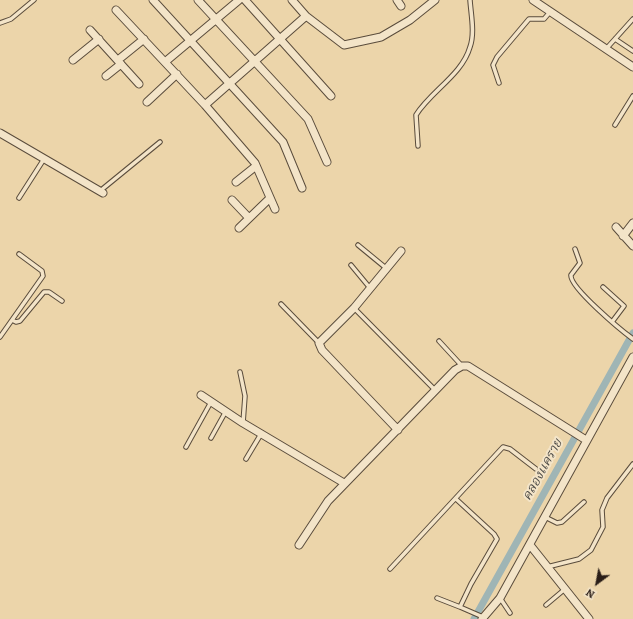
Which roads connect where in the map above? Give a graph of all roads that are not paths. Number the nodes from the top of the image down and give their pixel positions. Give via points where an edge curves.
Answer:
1 (34, 0) edge
2 (153, 0) edge
3 (198, 0) edge
4 (239, 0) edge
5 (245, 0) edge
6 (292, 0) edge
7 (397, 0) edge
8 (435, 0) edge
9 (470, 0) edge
10 (533, 0) edge
11 (402, 6) dead end
12 (116, 10) dead end
13 (550, 12) junction
14 (306, 16) junction
15 (216, 19) junction
16 (633, 19) edge
17 (0, 23) edge
18 (90, 30) dead end
19 (98, 39) junction
20 (144, 39) junction
21 (280, 39) junction
22 (615, 39) junction
23 (191, 40) junction
24 (606, 49) junction
25 (633, 51) edge
26 (73, 60) dead end
27 (255, 61) junction
28 (120, 62) junction
29 (165, 62) junction
30 (633, 67) edge
31 (177, 74) junction
32 (106, 76) dead end
33 (230, 83) junction
34 (499, 83) dead end
35 (139, 84) dead end
36 (331, 96) dead end
37 (633, 96) edge
38 (147, 102) dead end
39 (205, 105) junction
40 (615, 125) dead end
41 (0, 133) edge
42 (160, 142) dead end
43 (418, 146) dead end
44 (44, 159) junction
45 (327, 162) dead end
46 (256, 166) junction
47 (236, 182) dead end
48 (302, 188) dead end
49 (102, 192) joint
50 (19, 198) dead end
51 (270, 198) junction
52 (232, 200) dead end
53 (275, 209) dead end
54 (249, 218) junction
55 (633, 223) edge
56 (616, 227) dead end
57 (238, 228) dead end
58 (623, 236) junction
59 (358, 245) dead end
60 (633, 246) edge
61 (575, 249) dead end
62 (401, 251) dead end
63 (19, 254) dead end
64 (351, 265) dead end
65 (386, 268) junction
66 (603, 286) dead end
67 (370, 288) junction
68 (62, 301) dead end
69 (281, 304) dead end
70 (354, 308) junction
71 (12, 320) junction
72 (612, 322) junction
73 (0, 337) edge
74 (633, 339) edge
75 (439, 341) dead end
76 (319, 343) junction
77 (633, 357) edge
78 (462, 366) junction
79 (240, 372) dead end
80 (435, 390) junction
81 (201, 395) dead end
82 (211, 402) junction
83 (226, 411) junction
84 (243, 423) junction
85 (398, 430) junction
86 (261, 434) junction
87 (210, 438) dead end
88 (586, 440) junction
89 (186, 447) dead end
90 (246, 459) dead end
91 (633, 464) edge
92 (536, 469) dead end
93 (344, 483) junction
94 (456, 499) junction
95 (584, 502) dead end
96 (544, 516) junction
97 (299, 545) dead end
98 (530, 545) junction
99 (547, 567) junction
100 (390, 569) dead end
101 (565, 589) junction
102 (437, 598) dead end
103 (500, 598) junction
104 (546, 605) dead end
105 (460, 607) junction
106 (510, 613) dead end
107 (481, 617) edge
108 (589, 619) edge

1 - 17 lane via 11,19
2 - 23 street
3 - 15 street
4 - 15 street
5 - 21 street
6 - 14 street
7 - 11 street
8 - 14 street via 410,20 381,37 344,44
9 - 43 lane via 470,48 457,70 426,101 416,115
10 - 13 street
12 - 20 street
13 - 24 street
13 - 34 lane via 544,19 529,19 497,57 493,66
14 - 21 street
15 - 23 street
15 - 27 street
16 - 22 lane
18 - 19 street
19 - 26 street
19 - 28 street
20 - 28 street
20 - 29 street
21 - 27 street
21 - 36 street
22 - 24 lane
22 - 25 lane
23 - 29 street
23 - 33 street
24 - 30 street
27 - 33 street
27 - 45 street via 308,119
28 - 32 street
28 - 35 street
29 - 31 street
31 - 38 street
31 - 39 street
33 - 39 street
33 - 48 street via 283,142
37 - 40 lane
39 - 46 street
41 - 44 street
42 - 49 lane
44 - 49 street
44 - 50 lane
46 - 47 street
46 - 51 street
51 - 53 street
51 - 54 street
52 - 54 street
54 - 57 street
55 - 58 street
56 - 58 street
58 - 60 street
59 - 65 lane
61 - 72 lane via 580,263 570,278
62 - 65 street
63 - 71 lane via 42,271 43,276
64 - 67 lane
65 - 67 street
66 - 72 lane via 624,306
67 - 70 street
68 - 71 lane via 49,292 44,292 20,321
69 - 76 lane
70 - 76 street
70 - 80 lane
71 - 73 lane
72 - 74 lane
75 - 78 lane
76 - 85 street via 322,350
77 - 88 street
78 - 80 street
78 - 88 street via 468,366
79 - 84 lane via 245,396
80 - 85 street
81 - 82 street
82 - 83 street
82 - 89 lane
83 - 84 street
83 - 87 lane
84 - 86 street
85 - 93 street
86 - 90 lane
86 - 93 street
88 - 96 street
91 - 99 lane via 607,498 602,510 603,527 590,550 579,559
92 - 94 lane via 510,449 503,447
93 - 97 street via 328,501
94 - 100 lane
94 - 105 lane via 497,539
95 - 96 lane via 562,522
96 - 98 street
98 - 99 street
98 - 103 street
99 - 101 street
101 - 104 lane
101 - 108 street
102 - 105 lane
103 - 106 lane
103 - 107 street
105 - 107 lane

